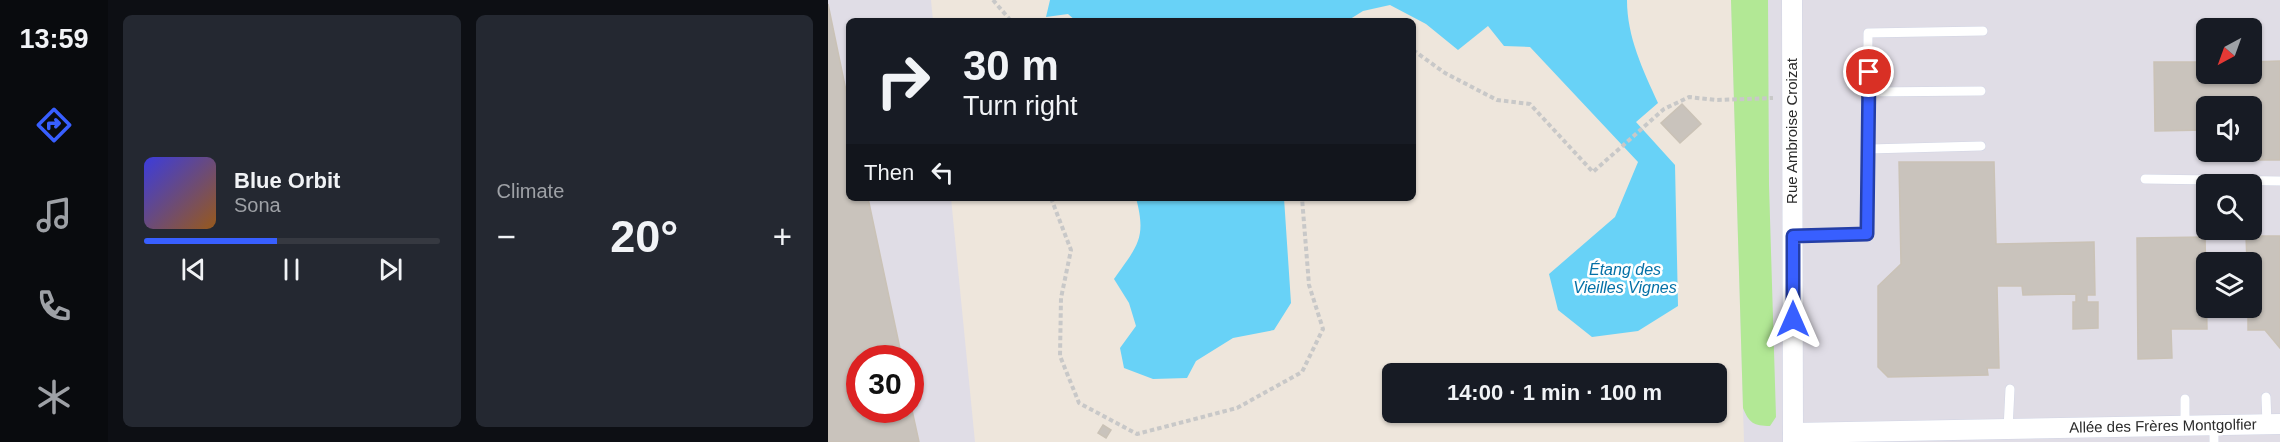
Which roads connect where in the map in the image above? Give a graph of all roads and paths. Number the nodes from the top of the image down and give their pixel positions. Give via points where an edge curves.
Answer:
1 (993, 0) edge
2 (1792, 0) edge
3 (1008, 18) edge
4 (1983, 31) dead end
5 (1416, 52) edge
6 (1981, 91) dead end
7 (1869, 92) junction
8 (1792, 97) junction
9 (1981, 146) dead end
10 (1869, 149) junction
11 (2145, 179) dead end
12 (2280, 181) edge
13 (1052, 201) edge
14 (1302, 201) edge
15 (1793, 236) junction
16 (2010, 389) dead end
17 (2266, 397) dead end
18 (2185, 399) dead end
19 (2273, 424) edge
20 (2185, 425) junction
21 (2020, 433) edge
22 (2214, 434) edge
23 (1928, 436) edge
24 (1793, 437) edge

1 - 3 path
2 - 8 street, Rue Ambroise Croizat
4 - 7 lane via 1868,33
5 - 8 path via 1445,73 1497,100 1530,104 1593,172 1664,109 1689,97
6 - 7 lane
7 - 10 lane
8 - 15 street, Rue Ambroise Croizat
9 - 10 lane
10 - 15 lane via 1867,234
11 - 12 lane
13 - 14 path via 1071,250 1061,298 1060,356 1079,403 1137,434 1237,408 1302,372 1323,329 1309,285
15 - 24 street, Rue Ambroise Croizat
16 - 21 lane
17 - 19 lane
18 - 20 lane
19 - 22 street, Allée des Frères Montgolfier
20 - 21 street, Allée des Frères Montgolfier
20 - 22 street, Allée des Frères Montgolfier
21 - 23 street, Allée des Frères Montgolfier
23 - 24 street, Allée des Frères Montgolfier

